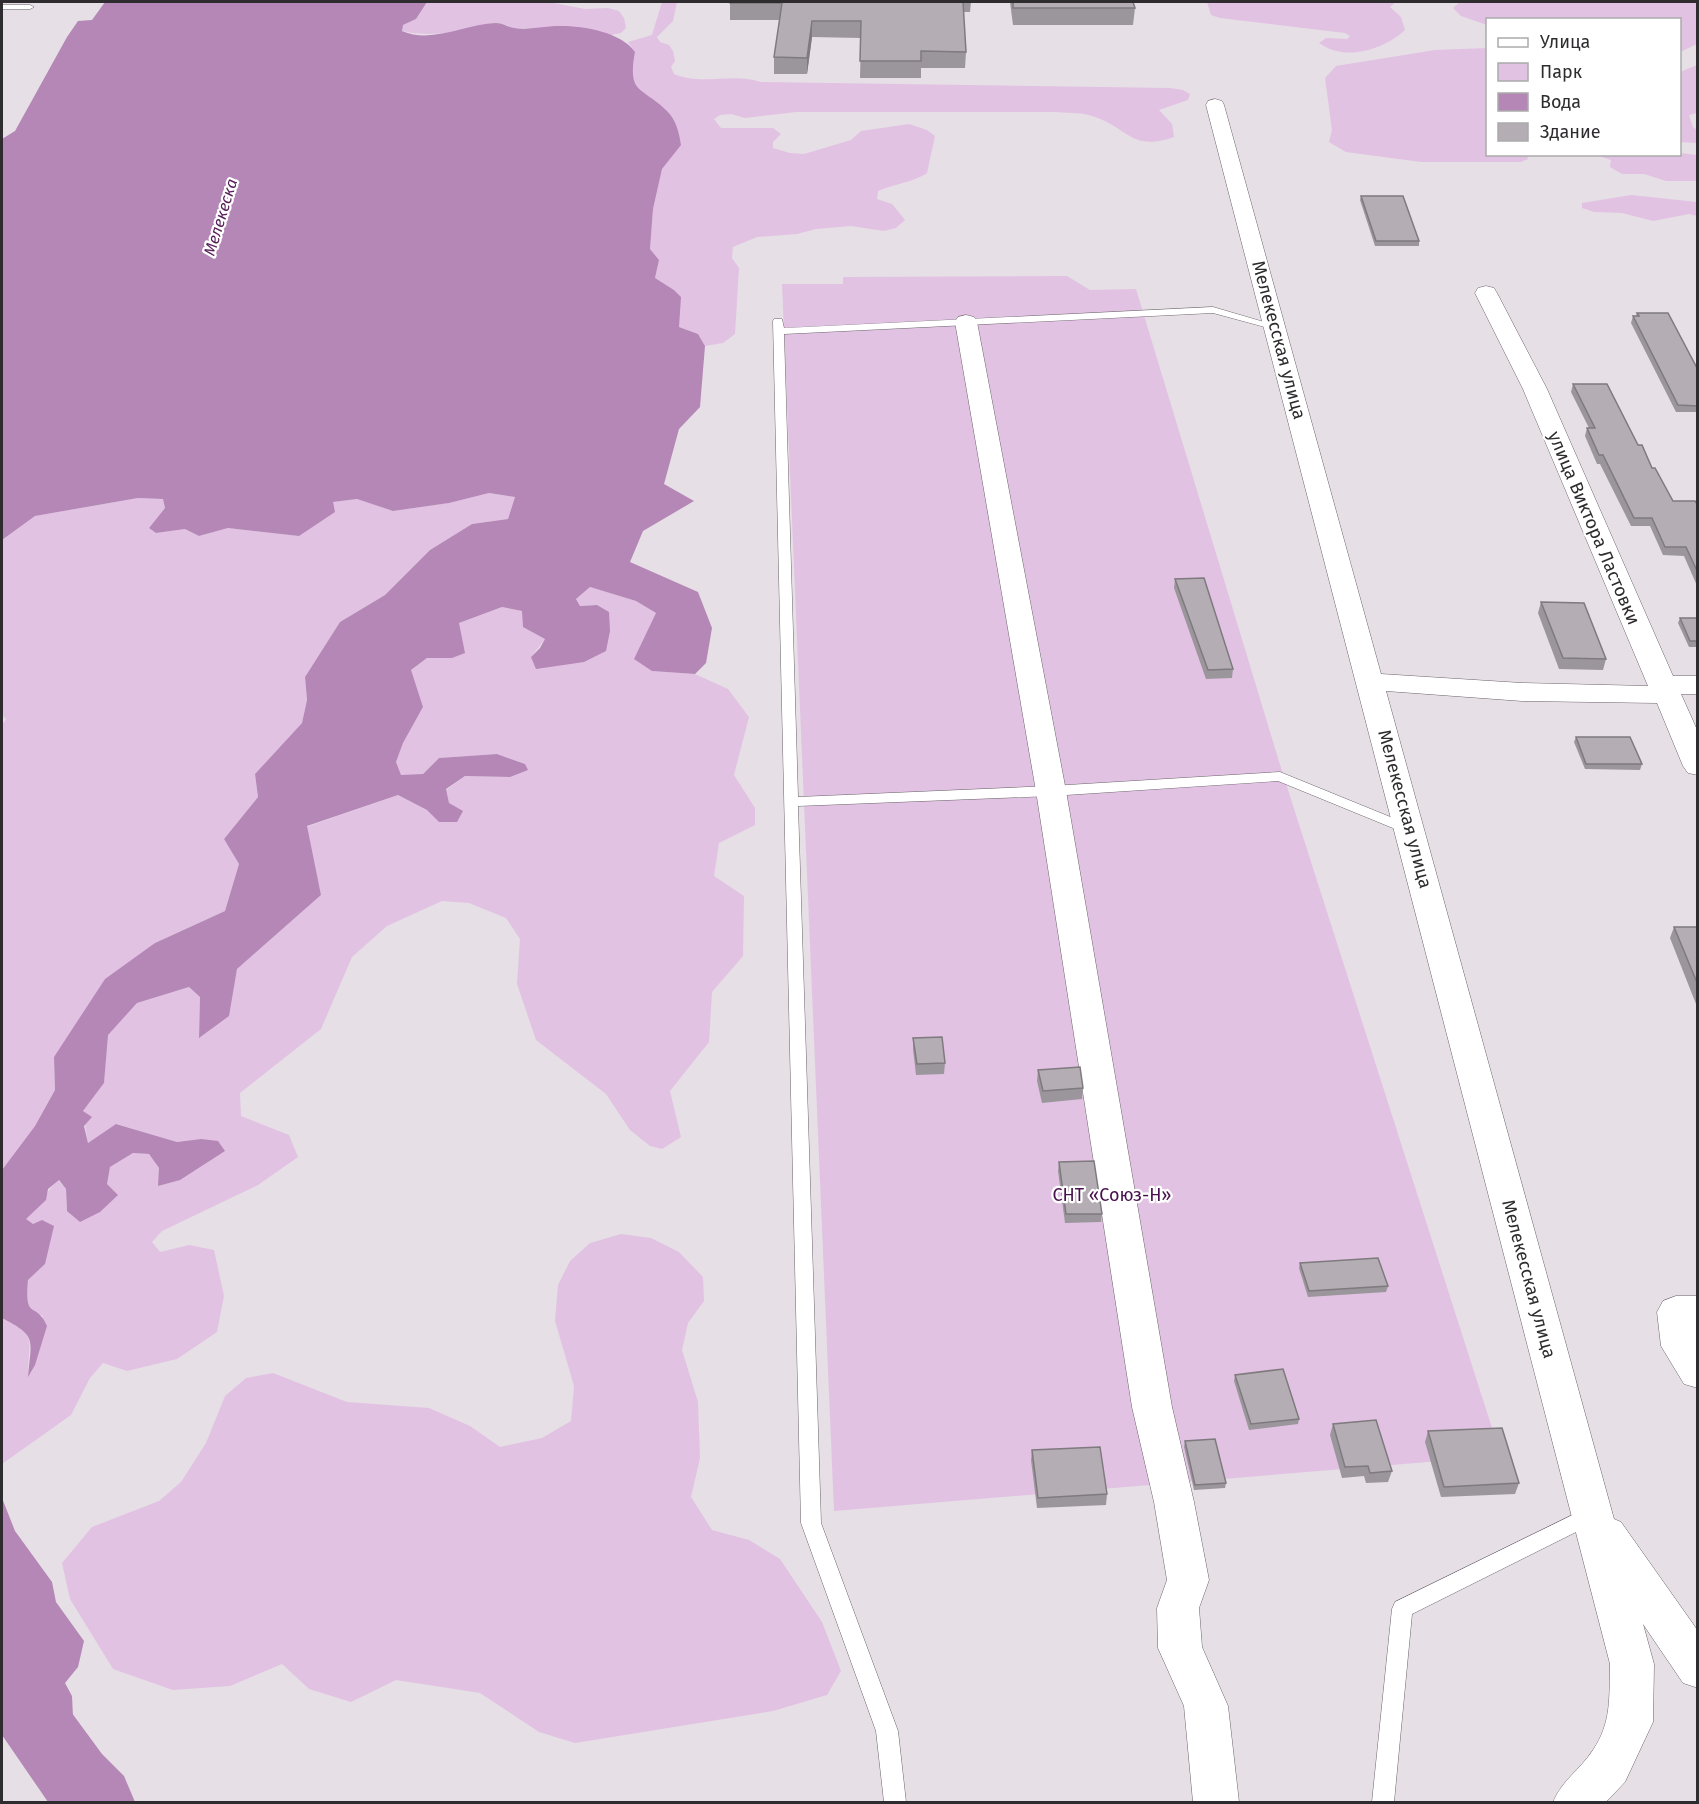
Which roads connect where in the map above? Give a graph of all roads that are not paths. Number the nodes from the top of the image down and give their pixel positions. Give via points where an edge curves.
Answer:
1 (2, 7) edge
2 (30, 7) dead end
3 (1215, 105) dead end
4 (1486, 293) dead end
5 (966, 322) junction
6 (1276, 327) junction
7 (1371, 682) junction
8 (1698, 685) edge
9 (1663, 690) junction
10 (1698, 766) edge
11 (1050, 791) junction
12 (792, 802) junction
13 (1411, 831) junction
14 (1698, 1312) edge
15 (1698, 1372) edge
16 (1591, 1515) junction
17 (1698, 1668) edge
18 (895, 1803) edge
19 (1216, 1803) edge
20 (1383, 1803) edge
21 (1576, 1803) edge

1 - 2 lane
3 - 6 street, Мелекесская улица
4 - 9 street, улица Виктора Ластовки via 1535,389
5 - 6 lane via 1213,310
5 - 11 street
5 - 12 lane via 778,326
6 - 7 street, Мелекесская улица
7 - 9 street via 1522,692
7 - 13 street, Мелекесская улица
8 - 9 street
9 - 10 street, улица Виктора Ластовки
11 - 12 lane
11 - 13 lane via 1280,776
11 - 19 street via 1152,1407 1188,1580 1178,1608 1180,1648 1206,1707
12 - 18 lane via 810,1523 887,1731
13 - 16 street, Мелекесская улица
14 - 15 street via 1676,1312 1680,1346
16 - 17 street
16 - 20 lane via 1402,1609
16 - 21 street, Мелекесская улица via 1632,1664 1631,1722 1609,1766

